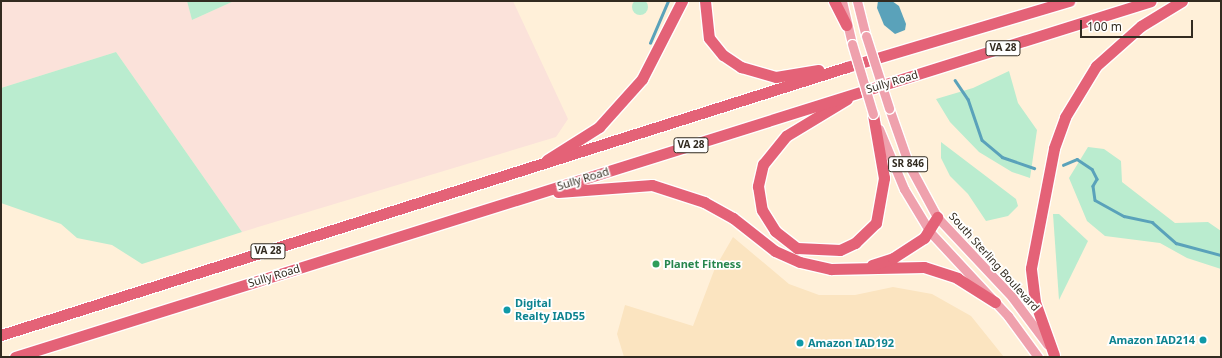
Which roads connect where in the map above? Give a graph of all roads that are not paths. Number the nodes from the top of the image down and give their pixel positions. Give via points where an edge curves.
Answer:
1 (682, 1) edge
2 (705, 1) edge
3 (834, 1) edge
4 (842, 1) edge
5 (857, 1) edge
6 (1069, 1) edge
7 (1150, 1) edge
8 (1182, 1) edge
9 (846, 26) junction
10 (847, 67) junction
11 (855, 93) junction
12 (873, 114) junction
13 (535, 168) junction
14 (526, 197) junction
15 (937, 217) junction
16 (930, 232) junction
17 (856, 270) junction
18 (995, 302) junction
19 (1, 335) edge
20 (35, 351) junction
21 (1054, 356) edge
22 (15, 357) edge
23 (19, 357) edge
24 (1038, 357) edge

1 - 13 highway via 642,79 616,110 599,127
2 - 10 highway via 710,38 723,55 741,67 776,77
3 - 9 highway
4 - 9 main road, SR 846
5 - 15 main road, South Sterling Boulevard / SR 846, bridge via 908,165
6 - 10 highway, VA 28
7 - 11 highway, Sully Road / VA 28
8 - 21 highway via 1141,26 1096,66 1064,117 1054,148 1031,268 1035,302
9 - 12 main road, SR 846, bridge
10 - 13 highway, VA 28
11 - 12 highway via 786,136 763,164 758,186 762,210 775,231 797,248 840,250 855,243 876,223 884,178
11 - 14 highway, Sully Road / VA 28
12 - 16 main road, SR 846 via 904,189
13 - 19 highway, VA 28
14 - 17 highway via 609,186 652,185 704,202 733,218 775,251 800,262 831,269
14 - 20 highway, Sully Road / VA 28
15 - 16 highway
15 - 21 main road, South Sterling Boulevard / SR 846 via 1021,307
16 - 17 highway via 893,258
16 - 18 main road, SR 846
17 - 18 highway via 924,267 957,278
18 - 24 main road, SR 846
20 - 22 highway, Sully Road / VA 28
20 - 23 highway

